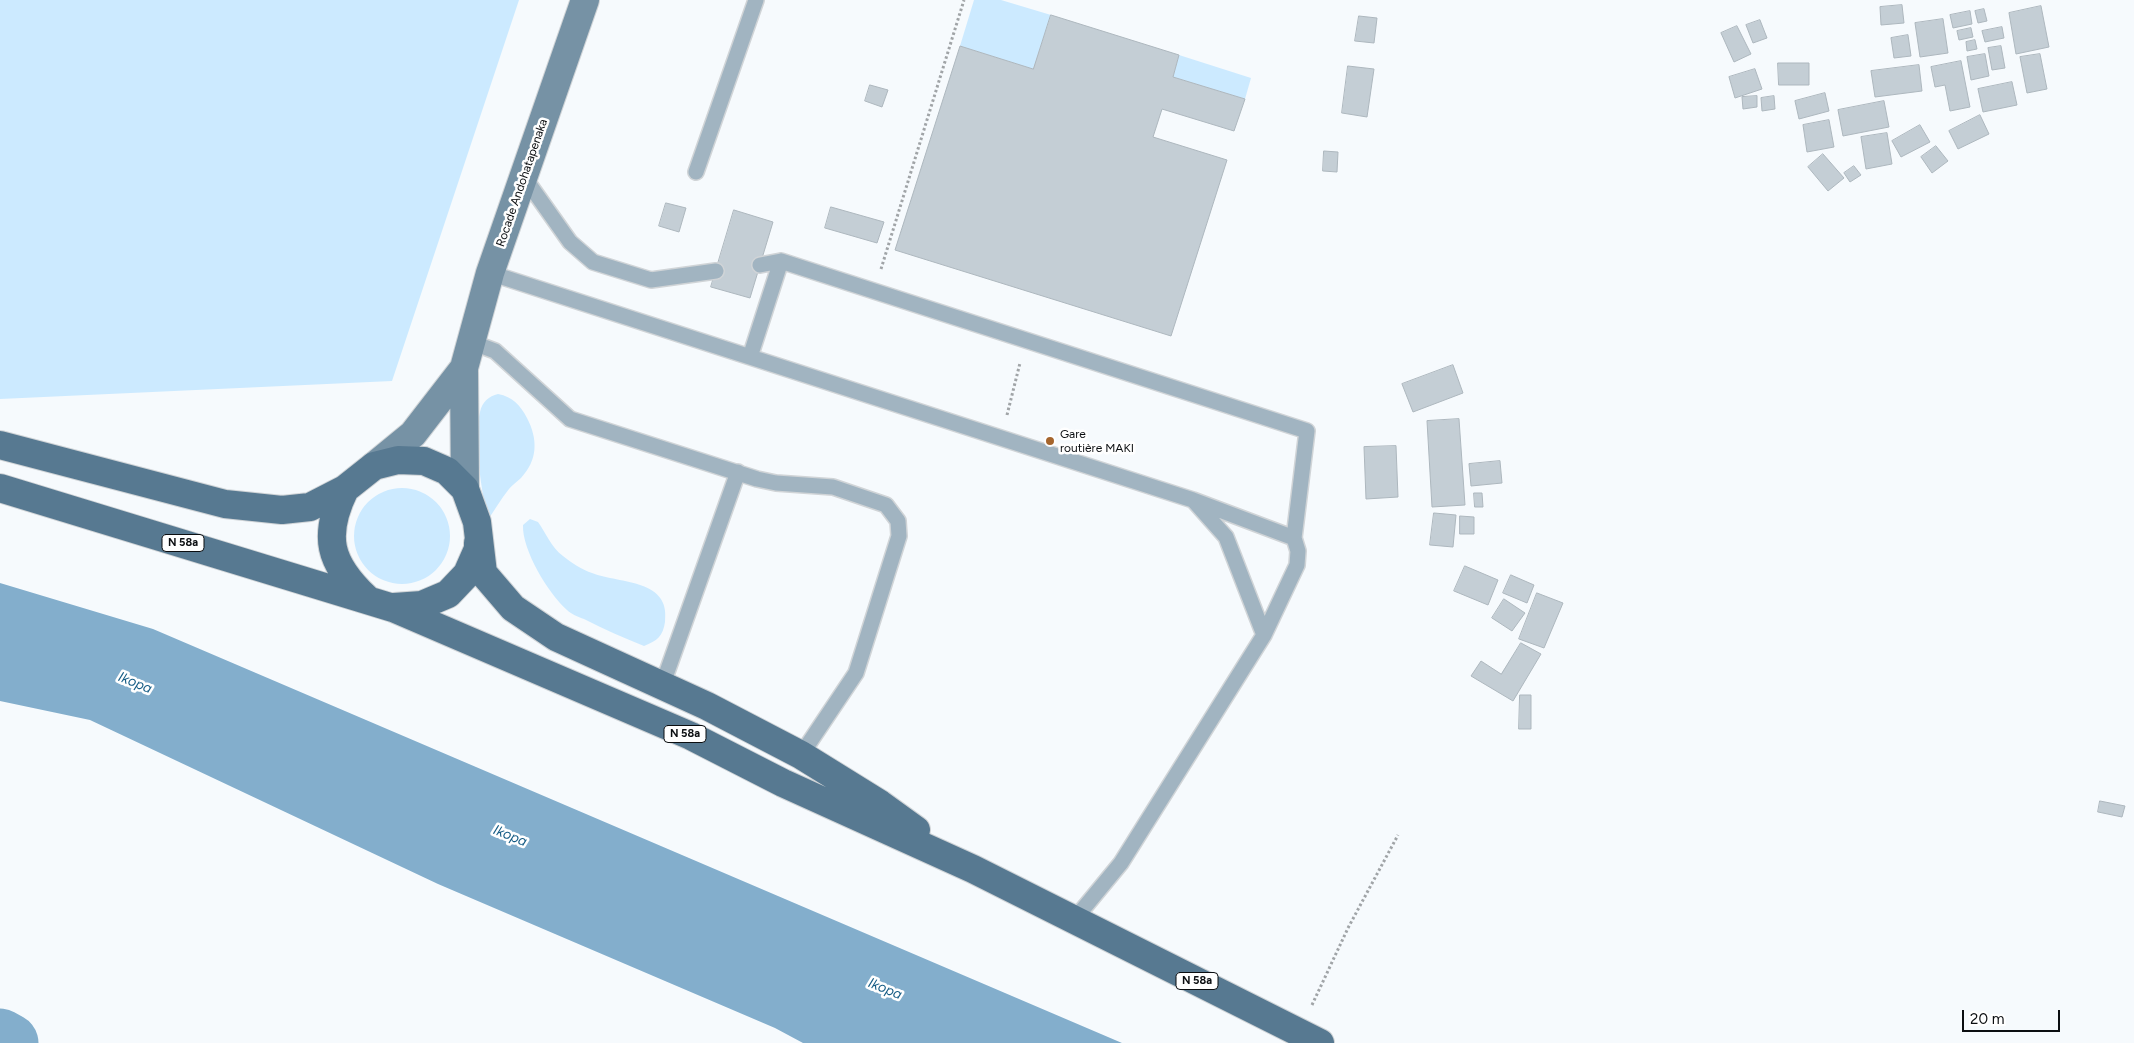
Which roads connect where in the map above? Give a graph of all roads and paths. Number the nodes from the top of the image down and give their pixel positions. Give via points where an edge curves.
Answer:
1 (585, 0) edge
2 (756, 0) edge
3 (964, 0) edge
4 (696, 172) dead end
5 (524, 177) junction
6 (781, 262) junction
7 (760, 265) dead end
8 (716, 271) dead end
9 (490, 272) junction
10 (873, 291) junction
11 (1025, 341) junction
12 (471, 342) junction
13 (750, 357) junction
14 (464, 368) junction
15 (1001, 438) junction
16 (0, 446) edge
17 (374, 466) junction
18 (738, 472) junction
19 (0, 488) edge
20 (345, 488) junction
21 (465, 489) junction
22 (1193, 500) junction
23 (477, 522) junction
24 (1294, 538) junction
25 (366, 598) junction
26 (393, 608) junction
27 (1264, 635) junction
28 (662, 686) junction
29 (800, 756) junction
30 (1398, 835) dead end
31 (973, 869) junction
32 (1074, 920) junction
33 (1309, 1038) edge

1 - 5 main road, Rocade Andohatapenaka
2 - 4 lane
3 - 10 path
5 - 8 lane via 570,242 593,262 651,280
5 - 9 main road, Rocade Andohatapenaka
6 - 7 lane
6 - 10 lane
6 - 13 lane
9 - 12 main road, Rocade Andohatapenaka
9 - 13 lane
10 - 11 lane
11 - 15 path
11 - 24 lane via 1307,431
12 - 14 main road, Rocade Andohatapenaka
12 - 18 lane via 495,351 570,419
13 - 15 lane
14 - 17 main road via 413,434
14 - 21 main road
15 - 22 lane
16 - 20 main road via 225,504 282,510 310,508
17 - 20 main road
17 - 21 main road via 398,460 424,462 447,471
18 - 28 lane
18 - 29 lane via 776,483 833,487 886,506 898,521 899,536 856,673
19 - 25 main road, N 58a
20 - 25 main road via 335,510 331,535 334,551 348,581
21 - 23 main road
22 - 24 lane
22 - 27 lane via 1226,537
23 - 26 main road via 478,549 467,574 448,594 422,606
23 - 28 main road, N 58a via 483,573 513,608 556,637
24 - 27 lane via 1298,551 1297,565
25 - 26 main road, N 58a
26 - 31 main road, N 58a via 691,736 783,783
27 - 32 lane via 1121,863
28 - 29 main road, N 58a via 707,706
29 - 31 main road, N 58a via 880,804
30 - 33 path via 1348,928
31 - 32 main road, N 58a
32 - 33 main road, N 58a

